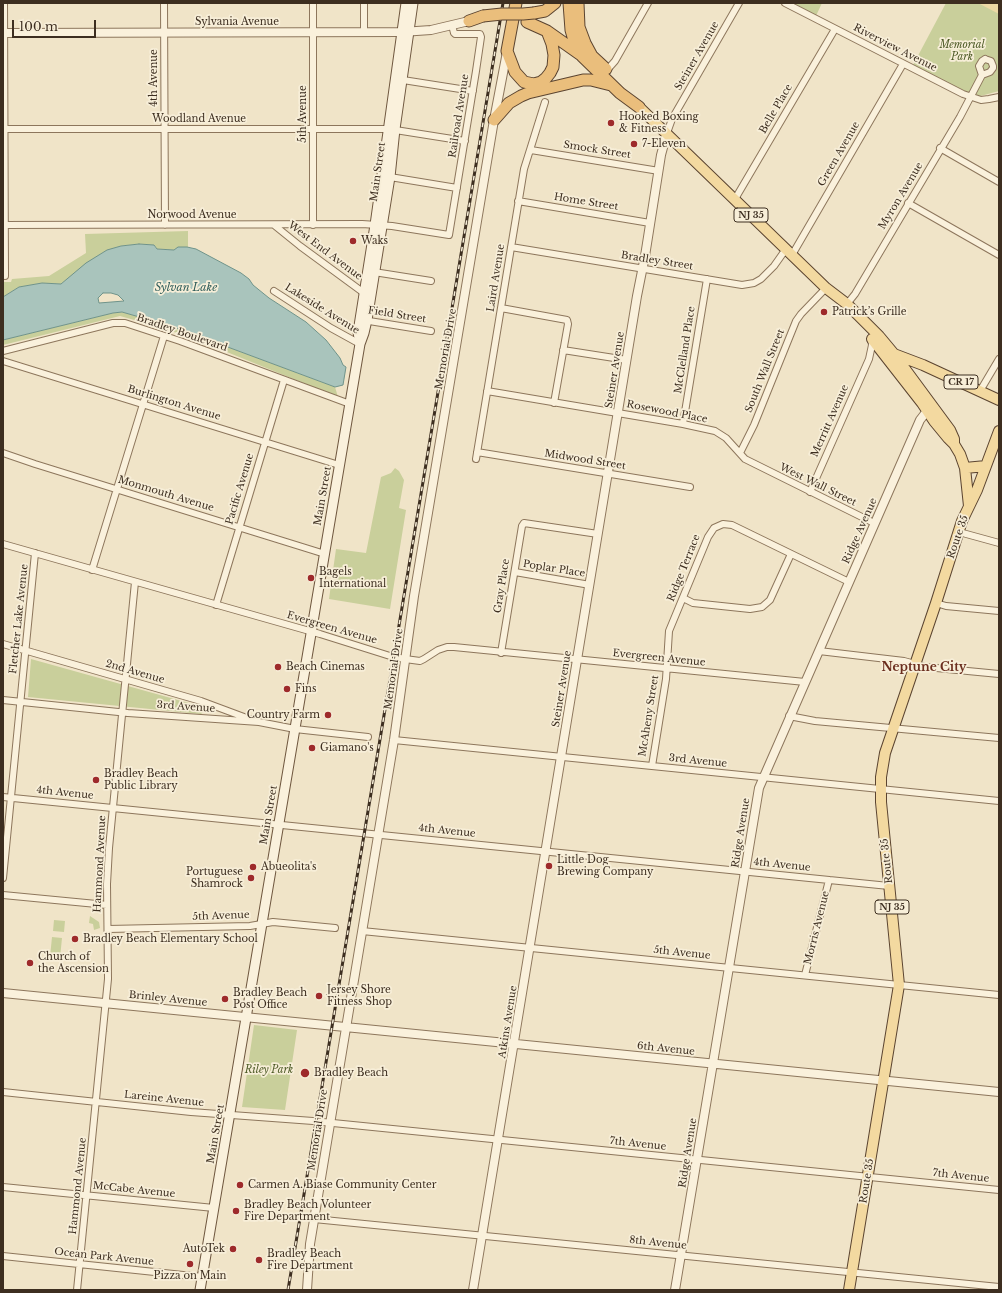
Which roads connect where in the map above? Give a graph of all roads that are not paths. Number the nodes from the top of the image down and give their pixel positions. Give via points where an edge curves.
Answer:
1 (4, 3) edge
2 (164, 3) edge
3 (313, 3) edge
4 (364, 3) edge
5 (406, 3) edge
6 (413, 3) edge
7 (516, 3) edge
8 (555, 3) edge
9 (569, 3) edge
10 (578, 3) edge
11 (648, 3) edge
12 (739, 3) edge
13 (785, 3) edge
14 (531, 17) junction
15 (469, 21) joint
16 (452, 26) junction
17 (835, 29) junction
18 (406, 31) junction
19 (547, 31) junction
20 (164, 32) junction
21 (312, 32) junction
22 (364, 32) junction
23 (3, 33) edge
24 (507, 51) junction
25 (582, 56) junction
26 (903, 64) junction
27 (607, 70) junction
28 (982, 75) dead end
29 (403, 80) junction
30 (611, 85) junction
31 (473, 91) junction
32 (971, 97) junction
33 (999, 97) edge
34 (545, 102) dead end
35 (639, 107) junction
36 (494, 120) junction
37 (3, 129) edge
38 (164, 129) junction
39 (313, 129) junction
40 (392, 129) junction
41 (667, 133) junction
42 (465, 141) junction
43 (940, 148) junction
44 (531, 150) junction
45 (659, 170) junction
46 (390, 177) junction
47 (999, 182) edge
48 (457, 188) junction
49 (735, 199) junction
50 (518, 201) junction
51 (908, 203) junction
52 (650, 223) junction
53 (313, 224) junction
54 (3, 225) edge
55 (165, 225) junction
56 (274, 225) junction
57 (378, 225) junction
58 (449, 235) joint
59 (511, 247) junction
60 (789, 252) junction
61 (999, 255) edge
62 (643, 268) junction
63 (374, 272) junction
64 (5, 276) dead end
65 (707, 279) junction
66 (431, 281) dead end
67 (826, 288) junction
68 (274, 291) dead end
69 (364, 293) junction
70 (847, 304) junction
71 (501, 308) junction
72 (363, 320) junction
73 (431, 331) dead end
74 (164, 336) junction
75 (874, 336) junction
76 (360, 344) junction
77 (563, 350) junction
78 (3, 351) edge
79 (889, 354) junction
80 (869, 359) junction
81 (999, 359) edge
82 (627, 360) junction
83 (3, 361) edge
84 (923, 365) junction
85 (284, 380) junction
86 (487, 391) junction
87 (980, 391) junction
88 (999, 400) edge
89 (554, 403) junction
90 (143, 404) junction
91 (350, 404) junction
92 (928, 411) junction
93 (618, 413) junction
94 (683, 424) junction
95 (999, 431) edge
96 (265, 442) junction
97 (954, 444) junction
98 (3, 452) edge
99 (477, 452) junction
100 (740, 453) junction
101 (476, 459) dead end
102 (340, 465) junction
103 (986, 466) junction
104 (965, 468) junction
105 (608, 474) junction
106 (690, 487) dead end
107 (117, 490) junction
108 (810, 492) junction
109 (969, 506) junction
110 (874, 523) junction
111 (239, 527) junction
112 (959, 532) junction
113 (598, 534) junction
114 (999, 543) edge
115 (3, 544) edge
116 (35, 553) junction
117 (324, 554) junction
118 (791, 554) junction
119 (92, 570) junction
120 (515, 572) junction
121 (135, 582) junction
122 (848, 582) junction
123 (590, 585) junction
124 (683, 598) junction
125 (936, 603) junction
126 (216, 605) junction
127 (999, 611) edge
128 (311, 632) junction
129 (3, 644) edge
130 (26, 651) junction
131 (819, 651) junction
132 (501, 652) junction
133 (405, 659) junction
134 (578, 660) junction
135 (915, 664) junction
136 (666, 669) junction
137 (999, 674) edge
138 (126, 679) junction
139 (805, 682) junction
140 (3, 700) edge
141 (21, 702) junction
142 (122, 712) junction
143 (790, 716) junction
144 (259, 722) junction
145 (893, 728) junction
146 (295, 729) junction
147 (368, 737) dead end
148 (999, 738) edge
149 (394, 740) junction
150 (561, 757) junction
151 (652, 766) junction
152 (763, 777) junction
153 (881, 789) junction
154 (3, 797) edge
155 (11, 798) junction
156 (999, 801) edge
157 (113, 808) junction
158 (279, 825) junction
159 (378, 834) junction
160 (546, 852) junction
161 (745, 872) junction
162 (3, 878) edge
163 (829, 880) junction
164 (889, 886) junction
165 (3, 895) edge
166 (107, 905) junction
167 (262, 924) junction
168 (335, 928) dead end
169 (108, 929) junction
170 (362, 931) junction
171 (530, 948) junction
172 (729, 968) junction
173 (805, 975) junction
174 (899, 985) junction
175 (3, 992) edge
176 (999, 995) edge
177 (106, 1003) junction
178 (247, 1017) junction
179 (330, 1025) joint
180 (346, 1027) junction
181 (514, 1044) junction
182 (713, 1064) junction
183 (884, 1081) junction
184 (3, 1092) edge
185 (999, 1092) edge
186 (96, 1101) junction
187 (230, 1115) junction
188 (327, 1123) junction
189 (498, 1140) junction
190 (697, 1160) junction
191 (868, 1177) junction
192 (3, 1187) edge
193 (999, 1190) edge
194 (87, 1195) junction
195 (214, 1208) junction
196 (314, 1219) junction
197 (482, 1236) junction
198 (3, 1256) edge
199 (681, 1256) junction
200 (80, 1264) junction
201 (852, 1273) junction
202 (202, 1277) junction
203 (999, 1287) edge
204 (77, 1290) edge
205 (200, 1290) edge
206 (307, 1290) edge
207 (474, 1290) edge
208 (676, 1290) edge
209 (849, 1290) edge

1 - 23 street
2 - 20 street, 4th Avenue
3 - 21 street, 5th Avenue
4 - 22 street
5 - 18 main road, Main Street
6 - 18 main road, Main Street
7 - 24 highway
8 - 14 highway
9 - 25 highway, NJ 35 via 571,30
10 - 27 highway, NJ 35 via 579,27 585,43 592,56
11 - 27 street via 615,61
12 - 41 street, Steiner Avenue via 672,119
13 - 17 street, Riverview Avenue
14 - 15 highway via 482,18
14 - 19 highway
15 - 16 street, Sylvania Avenue
16 - 18 street, Sylvania Avenue
16 - 31 street, Railroad Avenue via 455,34 480,34
17 - 26 street, Riverview Avenue
17 - 49 street, Belle Place
18 - 22 street, Sylvania Avenue
18 - 29 main road, Main Street
18 - 40 main road, Main Street
19 - 24 highway via 554,62 550,74 541,82 530,84 521,80 514,72
19 - 25 highway
20 - 21 street, Sylvania Avenue
20 - 23 street, Sylvania Avenue
20 - 38 street, 4th Avenue
21 - 22 street, Sylvania Avenue
21 - 39 street, 5th Avenue
23 - 37 street
24 - 36 street, Memorial Drive
25 - 30 highway, NJ 35
26 - 32 street, Riverview Avenue
26 - 60 street, Green Avenue
27 - 35 highway, NJ 35
28 - 32 street, Myron Avenue
29 - 31 street
29 - 40 main road, Main Street
30 - 35 highway, NJ 35
30 - 36 highway via 583,80 528,93 509,103
31 - 42 street, Railroad Avenue
32 - 33 street, Riverview Avenue via 981,100
32 - 43 street, Myron Avenue
34 - 44 street, Laird Avenue
35 - 41 main road, NJ 35
36 - 133 street, Memorial Drive
37 - 38 street, Woodland Avenue
37 - 54 street
38 - 39 street, Woodland Avenue
38 - 55 street, 4th Avenue
39 - 40 street, Woodland Avenue
39 - 53 street, 5th Avenue
40 - 42 street, Woodland Avenue
40 - 46 main road, Main Street
40 - 57 main road, Main Street
41 - 45 street, Steiner Avenue
41 - 49 main road, NJ 35
42 - 48 street, Railroad Avenue
43 - 47 street
43 - 51 street, Myron Avenue
44 - 45 street, Smock Street
44 - 50 street, Laird Avenue via 524,169
45 - 52 street, Steiner Avenue
46 - 48 street
46 - 57 main road, Main Street
48 - 58 street, Railroad Avenue
49 - 60 main road, NJ 35
50 - 52 street, Home Street
50 - 59 street, Laird Avenue
51 - 61 street
51 - 70 street, Myron Avenue
52 - 62 street, Steiner Avenue
53 - 56 street, Norwood Avenue
53 - 57 street, Norwood Avenue
54 - 55 street, Norwood Avenue
54 - 64 street
55 - 56 street, Norwood Avenue
56 - 69 street, West End Avenue
57 - 58 street, Norwood Avenue
57 - 63 main road, Main Street
57 - 69 main road, Main Street
59 - 62 street, Bradley Street
59 - 71 street, Laird Avenue
60 - 65 street, Bradley Street via 754,283 742,285
60 - 67 main road, NJ 35
62 - 65 street, Bradley Street
62 - 82 street, Steiner Avenue
63 - 66 street
63 - 72 main road, Main Street
65 - 94 street, McClelland Place
67 - 70 main road, NJ 35
67 - 75 main road, NJ 35 via 842,308
67 - 100 street, South Wall Street via 796,321
68 - 76 street, Lakeside Avenue
69 - 72 main road, Main Street
70 - 75 main road, NJ 35
71 - 77 street via 567,320
71 - 86 street, Laird Avenue
72 - 73 street, Field Street
72 - 76 main road, Main Street via 364,333
74 - 78 street, Bradley Boulevard via 119,323
74 - 85 street, Bradley Boulevard
74 - 90 street
75 - 79 main road, CR 17
75 - 80 street, Merritt Avenue
75 - 84 main road, CR 17
76 - 91 main road, Main Street
77 - 82 street
77 - 89 street
79 - 80 street via 876,353
79 - 84 main road, CR 17
79 - 92 main road, NJ 35
79 - 97 main road, NJ 35 via 950,430
80 - 108 street, Merritt Avenue
81 - 87 street
82 - 93 street, Steiner Avenue
83 - 90 street, Burlington Avenue
84 - 87 main road, CR 17
85 - 91 street, Bradley Boulevard
85 - 96 street, Pacific Avenue
86 - 89 street, Rosewood Place
86 - 99 street, Laird Avenue
87 - 88 main road, CR 17
89 - 93 street, Rosewood Place
90 - 96 street, Burlington Avenue
90 - 107 street
91 - 102 main road, Main Street
92 - 97 main road, NJ 35
92 - 110 street, Ridge Avenue via 920,420
93 - 94 street, Rosewood Place
93 - 105 street, Steiner Avenue
94 - 100 street, Rosewood Place via 721,434
95 - 103 main road
96 - 102 street, Burlington Avenue
96 - 111 street, Pacific Avenue
97 - 104 main road, Route 35 / NJ 35
98 - 107 street, Monmouth Avenue
99 - 101 street, Laird Avenue
99 - 105 street, Midwood Street
100 - 108 street, West Wall Street via 745,459
102 - 117 main road, Main Street
103 - 104 main road
103 - 109 main road
104 - 109 main road, Route 35 / NJ 35
105 - 106 street, Midwood Street
105 - 113 street, Steiner Avenue
107 - 111 street, Monmouth Avenue
107 - 119 street
108 - 110 street, West Wall Street
109 - 112 main road, Route 35 / NJ 35
110 - 122 street, Ridge Avenue
111 - 117 street, Monmouth Avenue
111 - 126 street, Pacific Avenue
112 - 114 street
112 - 125 main road, Route 35 / NJ 35
113 - 120 street, Gray Place via 526,522 522,526
113 - 123 street, Steiner Avenue
115 - 116 street, Evergreen Avenue
116 - 119 street, Evergreen Avenue
116 - 130 street, Fletcher Lake Avenue
117 - 128 main road, Main Street
118 - 122 street, Ridge Terrace
118 - 124 street via 770,600 762,607 750,609 700,604
118 - 124 street, Ridge Terrace via 732,525 718,525 708,537
119 - 121 street, Evergreen Avenue
120 - 123 street, Poplar Place
120 - 132 street, Gray Place
121 - 126 street, Evergreen Avenue
121 - 138 street, Hammond Avenue
122 - 131 street, Ridge Avenue
123 - 134 street, Steiner Avenue
124 - 136 street, Ridge Terrace via 669,631
125 - 127 street
125 - 135 main road, Route 35 / NJ 35
126 - 128 street, Evergreen Avenue
128 - 133 street, Evergreen Avenue
128 - 146 main road, Main Street
129 - 130 street, 2nd Avenue
130 - 138 street, 2nd Avenue
130 - 141 street, Fletcher Lake Avenue
131 - 135 street
131 - 139 street, Ridge Avenue
132 - 133 street, Evergreen Avenue via 447,647 420,661
132 - 134 street, Evergreen Avenue
133 - 149 street, Memorial Drive
134 - 136 street, Evergreen Avenue
134 - 150 street, Steiner Avenue
135 - 137 street
135 - 145 main road, Route 35 / NJ 35
136 - 139 street, Evergreen Avenue
136 - 151 street, McAheny Street
138 - 142 street, Hammond Avenue
138 - 144 street, 2nd Avenue
139 - 143 street, Ridge Avenue
140 - 141 street, 3rd Avenue
141 - 142 street, 3rd Avenue
141 - 155 street, Fletcher Lake Avenue
142 - 144 street, 3rd Avenue
142 - 157 street, Hammond Avenue
143 - 145 street via 815,721
143 - 152 street, Ridge Avenue
144 - 146 street, 3rd Avenue
145 - 148 street
145 - 153 main road, Route 35 / NJ 35 via 885,753
146 - 147 street, 3rd Avenue
146 - 158 main road, Main Street
149 - 150 street, 3rd Avenue
149 - 159 street, Memorial Drive
150 - 151 street, 3rd Avenue
150 - 160 street, Atkins Avenue
151 - 152 street, 3rd Avenue
152 - 153 street, 3rd Avenue
152 - 161 street, Ridge Avenue
153 - 156 street, 3rd Avenue
153 - 164 main road, Route 35 / NJ 35
154 - 155 street, 4th Avenue
155 - 157 street, 4th Avenue
155 - 162 street, Fletcher Lake Avenue
157 - 158 street, 4th Avenue
157 - 166 street, Hammond Avenue
158 - 159 street, 4th Avenue
158 - 167 main road, Main Street
159 - 160 street, 4th Avenue
159 - 170 street, Memorial Drive
160 - 161 street, 4th Avenue
160 - 171 street, Atkins Avenue
161 - 163 street, 4th Avenue
161 - 172 street, Ridge Avenue
163 - 164 street, 4th Avenue
163 - 173 street, Morris Avenue
164 - 174 main road, Route 35 / NJ 35
165 - 166 street
166 - 169 street, Hammond Avenue
167 - 168 street, 5th Avenue via 273,922
167 - 169 street, 5th Avenue
167 - 178 main road, Main Street
169 - 177 street, Hammond Avenue
170 - 171 street, 5th Avenue
170 - 180 street, Memorial Drive
171 - 172 street, 5th Avenue
171 - 181 street, Atkins Avenue
172 - 173 street, 5th Avenue
172 - 182 street, Ridge Avenue
173 - 174 street, 5th Avenue
174 - 176 street, 5th Avenue
174 - 183 main road, Route 35 / NJ 35
175 - 177 street, Brinley Avenue
177 - 178 street, Brinley Avenue
177 - 186 street, Hammond Avenue
178 - 179 street, Brinley Avenue
178 - 187 main road, Main Street
179 - 180 street, 6th Avenue
180 - 181 street, 6th Avenue
180 - 188 street, Memorial Drive
181 - 182 street, 6th Avenue
181 - 189 street, Atkins Avenue
182 - 183 street, 6th Avenue
182 - 190 street, Ridge Avenue
183 - 185 street, 6th Avenue
183 - 191 main road, Route 35 / NJ 35
184 - 186 street, Lareine Avenue
186 - 187 street, Lareine Avenue
186 - 194 street, Hammond Avenue
187 - 188 street, Lareine Avenue
187 - 195 main road, Main Street
188 - 189 street, 7th Avenue
188 - 196 street, Memorial Drive
189 - 190 street, 7th Avenue
189 - 197 street, Atkins Avenue
190 - 191 street, 7th Avenue
190 - 199 street, Ridge Avenue
191 - 193 street, 7th Avenue
191 - 201 main road, Route 35 / NJ 35
192 - 194 street, McCabe Avenue
194 - 195 street, McCabe Avenue
194 - 200 street, Hammond Avenue
195 - 202 main road, Main Street
196 - 197 street, 8th Avenue
196 - 206 street, Memorial Drive
197 - 199 street, 8th Avenue
197 - 207 street, Atkins Avenue
198 - 200 street, Ocean Park Avenue
199 - 201 street, 8th Avenue
199 - 208 street, Ridge Avenue
200 - 202 street, Ocean Park Avenue
200 - 204 street, Hammond Avenue
201 - 203 street, 8th Avenue
201 - 209 main road, Route 35 / NJ 35
202 - 205 main road, Main Street

